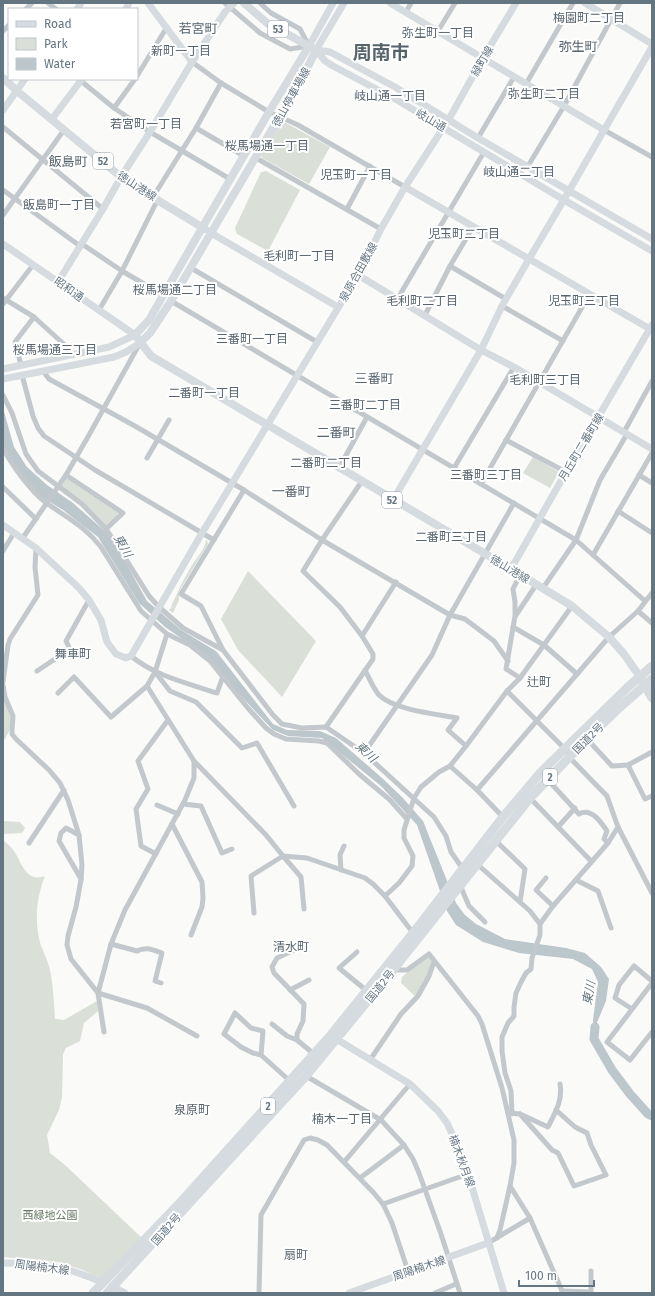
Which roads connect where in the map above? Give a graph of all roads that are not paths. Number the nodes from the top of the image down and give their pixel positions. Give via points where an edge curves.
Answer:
1 (148, 3) edge
2 (244, 3) edge
3 (260, 3) edge
4 (333, 3) edge
5 (344, 3) edge
6 (390, 3) edge
7 (411, 3) edge
8 (454, 3) edge
9 (516, 3) edge
10 (572, 3) edge
11 (585, 3) edge
12 (620, 3) edge
13 (229, 5) edge
14 (406, 12) junction
15 (612, 19) junction
16 (167, 27) junction
17 (438, 31) junction
18 (652, 44) edge
19 (652, 47) edge
20 (313, 48) junction
21 (483, 58) junction
22 (192, 62) junction
23 (138, 74) edge
24 (514, 77) junction
25 (3, 78) edge
26 (25, 80) edge
27 (81, 80) edge
28 (132, 80) edge
29 (221, 83) junction
30 (526, 84) junction
31 (16, 91) junction
32 (564, 106) junction
33 (114, 108) junction
34 (3, 110) edge
35 (269, 112) junction
36 (280, 117) junction
37 (52, 119) junction
38 (449, 119) junction
39 (3, 127) edge
40 (196, 128) junction
41 (444, 128) junction
42 (64, 130) junction
43 (604, 130) junction
44 (150, 132) junction
45 (478, 138) junction
46 (182, 151) junction
47 (484, 152) junction
48 (244, 156) junction
49 (256, 158) junction
50 (652, 158) edge
51 (44, 159) junction
52 (370, 166) junction
53 (528, 166) junction
54 (121, 177) junction
55 (230, 179) junction
56 (405, 187) junction
57 (3, 190) edge
58 (569, 191) junction
59 (156, 198) junction
60 (16, 199) junction
61 (564, 200) junction
62 (104, 209) junction
63 (347, 209) junction
64 (448, 211) junction
65 (3, 216) edge
66 (473, 226) junction
67 (202, 227) junction
68 (381, 229) junction
69 (211, 232) junction
70 (651, 235) edge
71 (3, 244) edge
72 (81, 245) junction
73 (652, 251) edge
74 (529, 259) junction
75 (33, 265) junction
76 (450, 266) junction
77 (191, 268) junction
78 (122, 271) junction
79 (358, 275) junction
80 (58, 282) junction
81 (163, 295) junction
82 (589, 295) junction
83 (398, 298) junction
84 (4, 300) edge
85 (506, 300) junction
86 (171, 301) junction
87 (502, 306) junction
88 (338, 307) junction
89 (99, 310) junction
90 (425, 315) junction
91 (34, 317) junction
92 (651, 328) edge
93 (134, 335) junction
94 (562, 341) junction
95 (317, 342) junction
96 (140, 343) junction
97 (481, 350) junction
98 (69, 355) junction
99 (21, 365) junction
100 (514, 368) junction
101 (3, 369) edge
102 (43, 371) junction
103 (22, 375) junction
104 (296, 375) junction
105 (3, 379) edge
106 (652, 381) edge
107 (540, 383) junction
108 (3, 395) edge
109 (104, 408) junction
110 (367, 417) junction
111 (599, 418) junction
112 (169, 420) dead end
113 (267, 426) junction
114 (626, 433) junction
115 (158, 439) junction
116 (506, 440) junction
117 (3, 447) edge
118 (652, 449) edge
119 (422, 450) junction
120 (652, 453) edge
121 (76, 458) junction
122 (147, 458) dead end
123 (339, 468) junction
124 (454, 468) junction
125 (566, 472) junction
126 (66, 475) junction
127 (639, 475) junction
128 (362, 481) junction
129 (232, 483) junction
130 (652, 483) edge
131 (481, 484) junction
132 (58, 487) junction
133 (3, 488) edge
134 (244, 490) junction
135 (393, 500) junction
136 (47, 503) junction
137 (514, 503) junction
138 (618, 511) junction
139 (36, 519) junction
140 (540, 519) junction
141 (3, 524) edge
142 (106, 529) junction
143 (14, 533) junction
144 (202, 533) junction
145 (652, 533) edge
146 (22, 539) junction
147 (214, 540) junction
148 (322, 540) junction
149 (576, 540) junction
150 (36, 548) junction
151 (3, 551) edge
152 (484, 554) junction
153 (593, 555) junction
154 (511, 569) junction
155 (520, 575) junction
156 (396, 582) junction
157 (539, 586) junction
158 (652, 593) edge
159 (89, 600) junction
160 (645, 601) junction
161 (572, 606) junction
162 (159, 607) junction
163 (638, 611) junction
164 (450, 615) junction
165 (515, 616) junction
166 (152, 620) junction
167 (652, 623) edge
168 (513, 627) junction
169 (167, 634) junction
170 (362, 636) junction
171 (609, 637) junction
172 (544, 645) junction
173 (223, 650) junction
174 (131, 656) junction
175 (508, 661) junction
176 (652, 666) edge
177 (365, 670) junction
178 (37, 671) dead end
179 (155, 672) junction
180 (577, 674) junction
181 (222, 676) junction
182 (520, 678) junction
183 (646, 680) edge
184 (3, 684) edge
185 (147, 686) junction
186 (507, 691) junction
187 (58, 693) dead end
188 (652, 698) edge
189 (397, 705) junction
190 (168, 720) junction
191 (536, 720) junction
192 (326, 727) junction
193 (587, 739) junction
194 (466, 746) junction
195 (652, 752) edge
196 (364, 753) junction
197 (567, 753) junction
198 (194, 761) junction
199 (628, 764) junction
200 (450, 766) junction
201 (548, 780) junction
202 (64, 790) junction
203 (477, 790) junction
204 (652, 796) edge
205 (414, 798) junction
206 (530, 798) junction
207 (183, 804) junction
208 (157, 805) dead end
209 (294, 806) dead end
210 (575, 808) junction
211 (178, 814) junction
212 (502, 817) junction
213 (407, 819) junction
214 (172, 824) junction
215 (558, 827) junction
216 (618, 827) junction
217 (79, 835) junction
218 (496, 841) junction
219 (29, 843) dead end
220 (608, 843) junction
221 (344, 846) dead end
222 (232, 849) dead end
223 (156, 854) junction
224 (284, 856) junction
225 (591, 861) junction
226 (477, 864) junction
227 (463, 868) junction
228 (341, 870) junction
229 (546, 878) dead end
230 (81, 880) junction
231 (576, 880) junction
232 (457, 882) junction
233 (652, 893) edge
234 (385, 896) junction
235 (520, 902) junction
236 (553, 906) junction
237 (304, 909) dead end
238 (433, 912) junction
239 (254, 913) dead end
240 (485, 922) dead end
241 (540, 924) junction
242 (611, 928) dead end
243 (413, 933) junction
244 (191, 935) dead end
245 (111, 944) junction
246 (303, 946) dead end
247 (357, 952) dead end
248 (434, 962) junction
249 (393, 970) junction
250 (309, 980) dead end
251 (652, 982) edge
252 (161, 983) dead end
253 (290, 990) junction
254 (367, 991) junction
255 (98, 993) junction
256 (632, 1009) junction
257 (272, 1024) dead end
258 (104, 1032) dead end
259 (652, 1032) edge
260 (196, 1036) dead end
261 (333, 1038) junction
262 (298, 1040) junction
263 (314, 1054) junction
264 (261, 1056) junction
265 (370, 1060) junction
266 (306, 1076) junction
267 (290, 1081) junction
268 (410, 1084) junction
269 (560, 1084) dead end
270 (556, 1110) junction
271 (510, 1113) junction
272 (520, 1114) junction
273 (381, 1120) junction
274 (404, 1145) junction
275 (344, 1162) junction
276 (468, 1174) junction
277 (360, 1178) junction
278 (510, 1186) junction
279 (424, 1190) junction
280 (383, 1204) junction
281 (530, 1218) junction
282 (497, 1238) junction
283 (488, 1243) junction
284 (448, 1258) junction
285 (3, 1263) edge
286 (408, 1271) junction
287 (591, 1271) dead end
288 (102, 1283) junction
289 (456, 1284) junction
290 (109, 1290) edge
291 (563, 1292) edge
292 (93, 1293) edge
293 (125, 1293) edge
294 (259, 1293) edge
295 (350, 1293) edge
296 (435, 1293) edge
297 (460, 1293) edge
298 (504, 1293) edge

1 - 16 street
2 - 20 main road, 53 via 285,34
3 - 20 street via 300,29
4 - 20 street
5 - 20 street
6 - 14 street
7 - 14 street
8 - 17 street
9 - 21 street, 緑町線
10 - 30 street
11 - 15 street
12 - 15 street
13 - 20 street via 260,33 290,49
13 - 22 street
14 - 17 street
15 - 18 street
15 - 32 street
16 - 22 street
16 - 23 street
17 - 21 street
19 - 43 street
20 - 35 main road, 徳山停車場線
20 - 36 main road, 徳山停車場線
20 - 38 street, 岐山通 via 330,52
20 - 41 street, 岐山通 via 329,64
21 - 24 street
21 - 38 street, 緑町線
22 - 29 street
22 - 44 street
24 - 30 street
24 - 45 street
25 - 31 main road, 徳山港線 / 52
26 - 31 street
27 - 33 street
27 - 37 street
28 - 33 street
29 - 35 street
29 - 40 street
30 - 32 street
31 - 34 street
31 - 37 main road, 徳山港線 / 52
32 - 43 street
32 - 53 street
33 - 44 street
35 - 36 street
35 - 48 main road, 徳山停車場線
36 - 49 main road, 徳山停車場線
36 - 52 street
37 - 42 main road, 徳山港線 / 52
38 - 41 street, 泉原合田敷線
38 - 45 street, 岐山通
39 - 51 street
40 - 46 street
40 - 48 street
41 - 47 street, 岐山通
41 - 56 street, 泉原合田敷線
42 - 51 street
42 - 54 main road, 徳山港線 / 52
43 - 50 street
43 - 58 street
44 - 46 street
44 - 54 street
45 - 53 street, 岐山通
46 - 55 street
46 - 59 street
47 - 61 street, 岐山通
47 - 64 street
48 - 55 main road, 徳山停車場線
49 - 63 street
49 - 69 main road, 徳山停車場線
51 - 60 street
51 - 62 street
52 - 56 street
52 - 63 street
53 - 58 street, 岐山通
54 - 59 main road, 徳山港線 / 52
54 - 62 street
55 - 67 main road, 徳山停車場線
56 - 64 street
56 - 68 street, 泉原合田敷線
57 - 60 street
58 - 61 street
58 - 70 street, 岐山通
59 - 67 main road, 徳山港線 / 52
59 - 78 street
60 - 65 street
60 - 72 street
61 - 73 street, 岐山通
61 - 74 street
62 - 72 street
63 - 68 street
64 - 66 street
64 - 83 street
66 - 74 street
66 - 76 street
67 - 69 main road, 徳山港線 / 52
67 - 81 main road
68 - 79 street, 泉原合田敷線
69 - 77 main road
69 - 88 street, 徳山港線
71 - 75 street, 昭和通
72 - 78 street
72 - 80 street
74 - 82 street
74 - 85 street
75 - 80 street, 昭和通
75 - 84 street
76 - 85 street
76 - 90 street
77 - 86 main road
77 - 95 street
78 - 81 street
78 - 89 street
79 - 83 street
79 - 88 street, 泉原合田敷線
80 - 89 street, 昭和通
81 - 93 main road via 149,320
82 - 92 street
82 - 94 street
83 - 90 street
84 - 91 street
85 - 87 street
86 - 96 main road via 150,333
86 - 104 street
87 - 94 street
87 - 97 street
88 - 95 street, 泉原合田敷線
89 - 93 street, 昭和通
90 - 97 street
91 - 98 street via 67,347
91 - 99 street via 15,342
92 - 111 street, 月丘町二番町線
93 - 96 main road, 徳山港線 / 52
93 - 98 street via 109,347
94 - 107 street
95 - 104 street, 泉原合田敷線
96 - 102 street via 114,356
96 - 109 street
96 - 113 main road, 徳山港線 / 52 via 151,356
97 - 100 street
97 - 119 street
98 - 99 street
99 - 101 street
100 - 107 street
100 - 124 street
102 - 103 street
102 - 109 street via 49,379
103 - 105 street
103 - 121 street via 38,428 44,436
104 - 110 street
104 - 113 street, 泉原合田敷線
106 - 114 street
107 - 111 street
107 - 116 street
108 - 132 street via 26,454 38,471
109 - 115 street
109 - 121 street
110 - 119 street
110 - 123 street
111 - 114 street
111 - 125 street, 月丘町二番町線
112 - 115 street
113 - 123 main road, 徳山港線 / 52
113 - 129 street, 泉原合田敷線
114 - 118 street
114 - 149 street via 600,480
115 - 122 street
115 - 129 street
116 - 125 street
116 - 131 street
117 - 136 street via 16,468
119 - 124 street
119 - 135 street
120 - 127 street
121 - 126 street
121 - 144 street
123 - 128 main road, 徳山港線 / 52
124 - 131 street
125 - 140 street, 月丘町二番町線
126 - 132 street
126 - 142 street via 123,512
127 - 130 street
127 - 138 street
128 - 135 main road, 徳山港線 / 52
128 - 148 street
129 - 134 street
129 - 144 street, 泉原合田敷線
131 - 137 street
132 - 136 street
132 - 142 street via 82,504
133 - 139 street
134 - 147 street
134 - 148 street
135 - 152 main road, 徳山港線 / 52
136 - 139 street
136 - 166 street via 94,537 141,611
137 - 140 street
137 - 152 street
138 - 145 street
138 - 153 street
139 - 146 street
140 - 149 street
140 - 154 street, 月丘町二番町線
141 - 143 street
142 - 162 street via 148,596
143 - 146 street
143 - 151 street
144 - 147 street
144 - 162 street, 泉原合田敷線
146 - 150 street
147 - 173 street via 181,594 201,606
148 - 156 street
148 - 170 street via 303,571 340,608
149 - 153 street
149 - 157 street
150 - 159 street
150 - 184 street via 38,596 10,639
152 - 154 main road, 徳山港線 / 52
152 - 164 street
153 - 160 street
154 - 155 main road, 徳山港線 / 52
155 - 157 main road, 徳山港線 / 52
155 - 165 street via 513,589
156 - 164 street
156 - 170 street
157 - 161 main road, 徳山港線 / 52
157 - 165 street
158 - 160 street
159 - 174 street via 101,620 107,642 116,654 126,658
159 - 178 street via 66,641 70,648
160 - 163 street
161 - 171 main road, 徳山港線 / 52
161 - 172 street
162 - 166 street, 泉原合田敷線
162 - 173 street via 182,628
163 - 167 street
163 - 171 street
164 - 175 street via 465,619 494,641
164 - 189 street via 432,655
165 - 168 street
166 - 169 street
166 - 174 street, 泉原合田敷線
168 - 172 street
168 - 175 street
169 - 179 street
169 - 181 street via 204,655
170 - 177 street via 373,654
171 - 180 street
171 - 183 main road, 徳山港線 / 52
172 - 180 street
172 - 182 street
173 - 192 street via 282,724 302,728
174 - 179 street
175 - 182 street via 506,669
176 - 183 highway, 国道2号 / 2
177 - 189 street via 379,694
177 - 192 street
179 - 181 street via 217,693
179 - 185 street
179 - 209 street via 170,691 196,702 242,748 257,743
180 - 191 street
181 - 213 street via 266,728 286,739 327,743 389,799
182 - 186 street
183 - 188 highway
183 - 193 highway, 国道2号 / 2
183 - 197 highway, 国道2号 / 2
184 - 202 street via 13,716 12,734 49,770
185 - 187 street via 111,717 74,676
185 - 190 street
186 - 191 street
186 - 194 street
189 - 194 street via 457,718 448,730
189 - 196 street
190 - 198 street
190 - 223 street via 138,761 148,789 136,809 141,846
191 - 197 street
191 - 203 street
192 - 196 street
193 - 197 highway, 国道2号 / 2
193 - 199 street via 612,766
194 - 200 street
195 - 199 street
196 - 205 street
197 - 201 highway, 国道2号 / 2
197 - 212 highway, 国道2号 / 2 via 541,772
197 - 216 street via 607,796
198 - 207 street via 194,778
198 - 224 street
199 - 204 street via 645,799
200 - 203 street
200 - 205 street via 421,787
201 - 206 highway, 国道2号 / 2
201 - 210 street
202 - 217 street
202 - 219 street
203 - 212 street
205 - 213 street
205 - 227 street via 439,823 451,852
206 - 215 street
206 - 218 highway, 国道2号 / 2
207 - 211 street
207 - 222 street via 201,806 222,853
208 - 211 street
210 - 215 street
210 - 220 street via 579,814 583,811 592,814 600,821 607,831 604,839
211 - 214 street
212 - 227 highway, 国道2号 / 2
213 - 234 street via 404,838 413,856 412,866
214 - 223 street
214 - 244 street via 202,882 202,907
215 - 225 street
216 - 220 street
216 - 233 street
217 - 230 street
217 - 230 street via 66,828 61,833 59,841
218 - 226 highway, 国道2号 / 2
218 - 235 street via 525,869
220 - 225 street
221 - 228 street via 340,855
223 - 245 street via 125,910
224 - 228 street via 307,858
224 - 237 street via 301,877
224 - 239 street via 252,876
225 - 231 street
226 - 232 highway, 国道2号 / 2
226 - 235 street
227 - 232 highway, 2
228 - 234 street via 365,878
229 - 236 street via 536,890
230 - 255 street via 67,945 71,959
231 - 236 street
231 - 242 street via 598,891
232 - 238 highway, 国道2号 / 2
232 - 240 street via 469,906
234 - 243 street
235 - 241 street
236 - 241 street
238 - 243 highway, 国道2号 / 2
238 - 249 highway, 国道2号 / 2
241 - 271 street via 540,935 531,969 526,973 516,993 514,1016 502,1038 505,1073 511,1092
243 - 254 highway, 国道2号 / 2
245 - 252 street via 137,951 147,948 162,953 155,981
245 - 255 street
246 - 253 street via 277,958 272,967 274,973
247 - 254 street via 339,968
248 - 249 street via 428,954 407,970
248 - 265 street via 418,996 401,1014
248 - 271 street via 478,1016
249 - 261 highway, 国道2号 / 2
250 - 253 street
251 - 256 street
251 - 256 street via 634,966 619,985 615,998
253 - 262 street via 304,1004
254 - 261 highway, 国道2号 / 2
255 - 258 street
255 - 260 street via 147,1008
256 - 259 street via 607,1042 630,1060
257 - 262 street via 287,1036
261 - 263 highway, 国道2号 / 2
261 - 265 street, 楠木秋月線
261 - 266 highway, 国道2号 / 2
262 - 263 street
263 - 267 highway, 国道2号 / 2
264 - 264 street via 263,1031 251,1028 235,1013 224,1034 241,1047
264 - 267 street
265 - 268 street, 楠木秋月線
266 - 273 street
266 - 290 highway, 国道2号 / 2
267 - 288 highway, 国道2号 / 2 via 178,1205
268 - 273 street
268 - 276 street, 楠木秋月線 via 447,1123
269 - 270 street via 561,1091
270 - 272 street via 548,1127
270 - 272 street via 574,1127 587,1133 606,1175 574,1186 558,1153 552,1150
271 - 272 street
271 - 278 street via 514,1163
273 - 274 street
273 - 275 street
274 - 277 street
274 - 279 street via 413,1159
275 - 277 street
275 - 294 street via 318,1140 304,1140 261,1215
276 - 279 street
276 - 283 street, 楠木秋月線
277 - 280 street
278 - 281 street
278 - 282 street
279 - 280 street
279 - 284 street
280 - 286 street
281 - 282 street
281 - 291 street
282 - 283 street
283 - 284 street, 周陽楠木線
283 - 298 street, 楠木秋月線
284 - 286 street, 周陽楠木線
284 - 289 street
285 - 288 street, 周陽楠木線 via 62,1268
286 - 295 street, 周陽楠木線
287 - 291 street via 591,1292
288 - 292 highway, 国道2号 / 2
289 - 296 street
289 - 297 street
290 - 293 street

